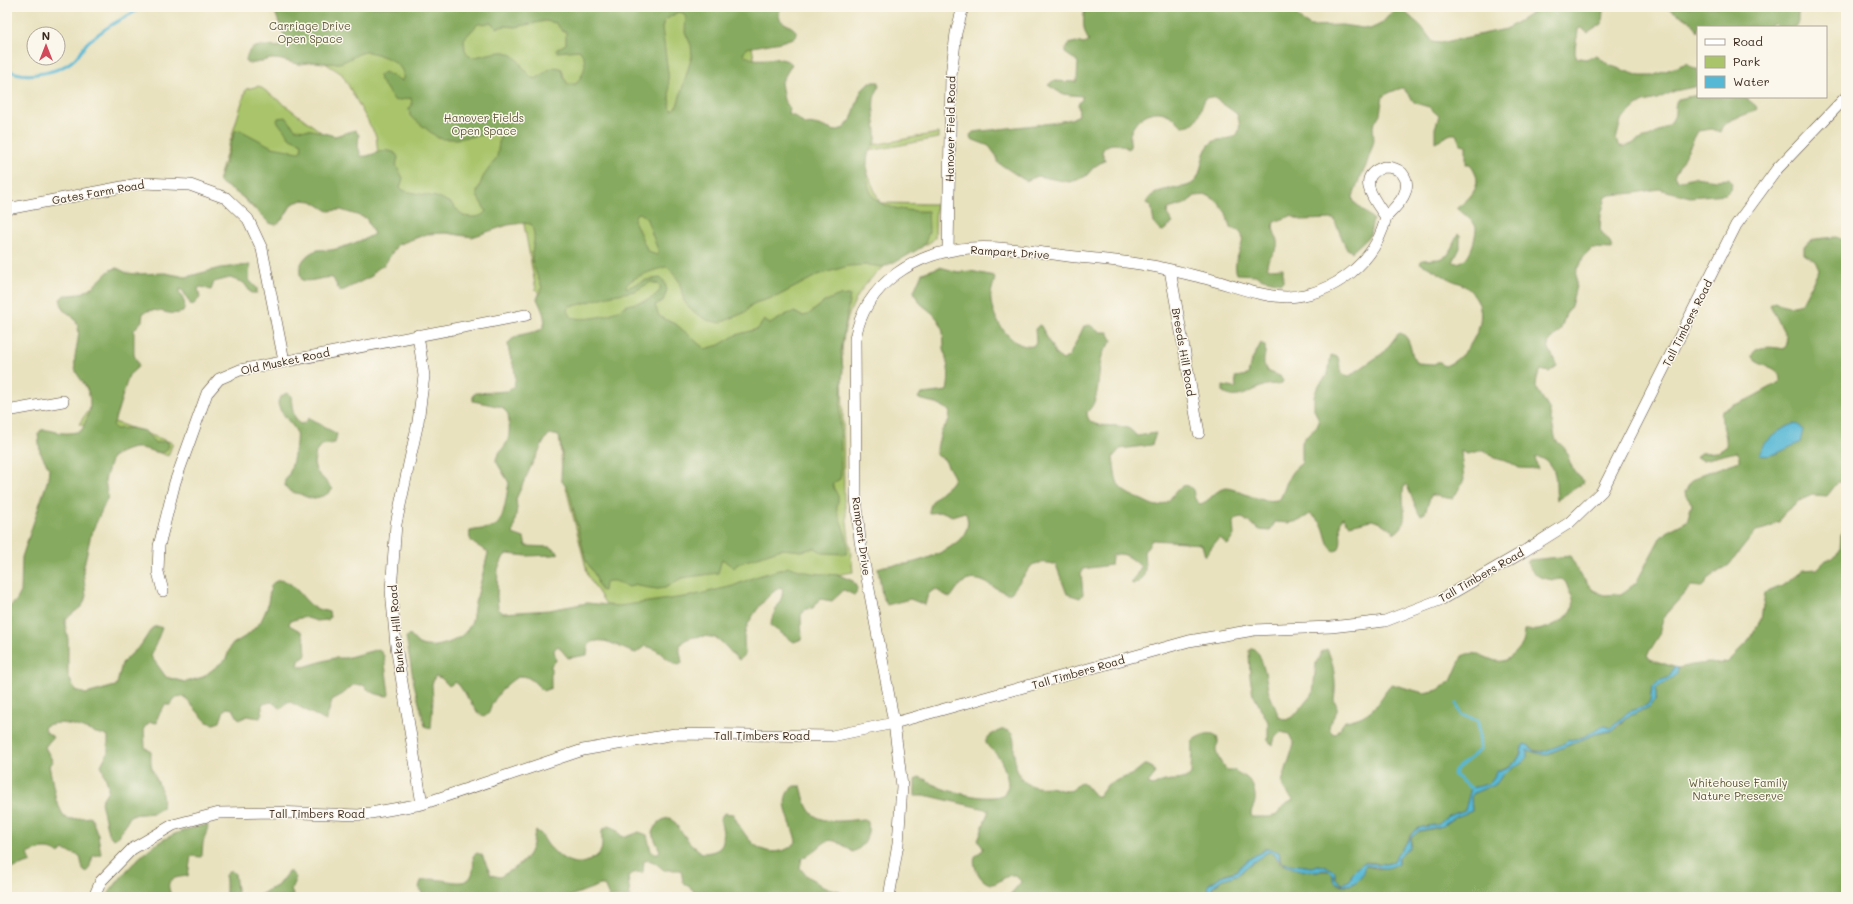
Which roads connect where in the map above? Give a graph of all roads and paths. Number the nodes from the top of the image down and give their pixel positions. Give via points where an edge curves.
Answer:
1 (963, 7) edge
2 (1846, 97) edge
3 (7, 209) edge
4 (1386, 217) dead end
5 (948, 251) junction
6 (1170, 270) junction
7 (526, 315) dead end
8 (418, 335) junction
9 (284, 361) junction
10 (63, 401) dead end
11 (7, 411) edge
12 (1199, 433) dead end
13 (163, 591) dead end
14 (894, 723) junction
15 (422, 804) junction
16 (94, 897) edge
17 (889, 897) edge

1 - 5 street, Hanover Field Road via 956,33 951,76
2 - 14 street, Tall Timbers Road via 1777,169 1736,225 1602,491 1569,523 1442,599 1385,621 1331,627 1254,630 1189,642
3 - 9 street, Gates Farm Road via 143,182 190,185 226,198 248,219 262,249
4 - 6 street, Rampart Drive via 1381,235 1362,263 1332,285 1302,295 1288,297 1261,294
5 - 6 street, Rampart Drive via 973,248 1005,249
5 - 14 street, Rampart Drive via 906,266 885,282 861,316 855,339 856,496 859,526
6 - 12 street, Breeds Hill Road
7 - 8 street, Old Musket Road
8 - 9 street, Old Musket Road
8 - 15 street, Bunker Hill Road via 424,376 418,422 396,524 391,590 396,646
9 - 13 street, Old Musket Road via 240,370 219,379 207,393 175,482 159,546 158,572
10 - 11 street
14 - 15 street, Tall Timbers Road via 832,736 675,734 583,750
14 - 17 street, Rampart Drive via 902,786 898,844
15 - 16 street, Tall Timbers Road via 359,815 219,813 174,825 132,849 101,881

